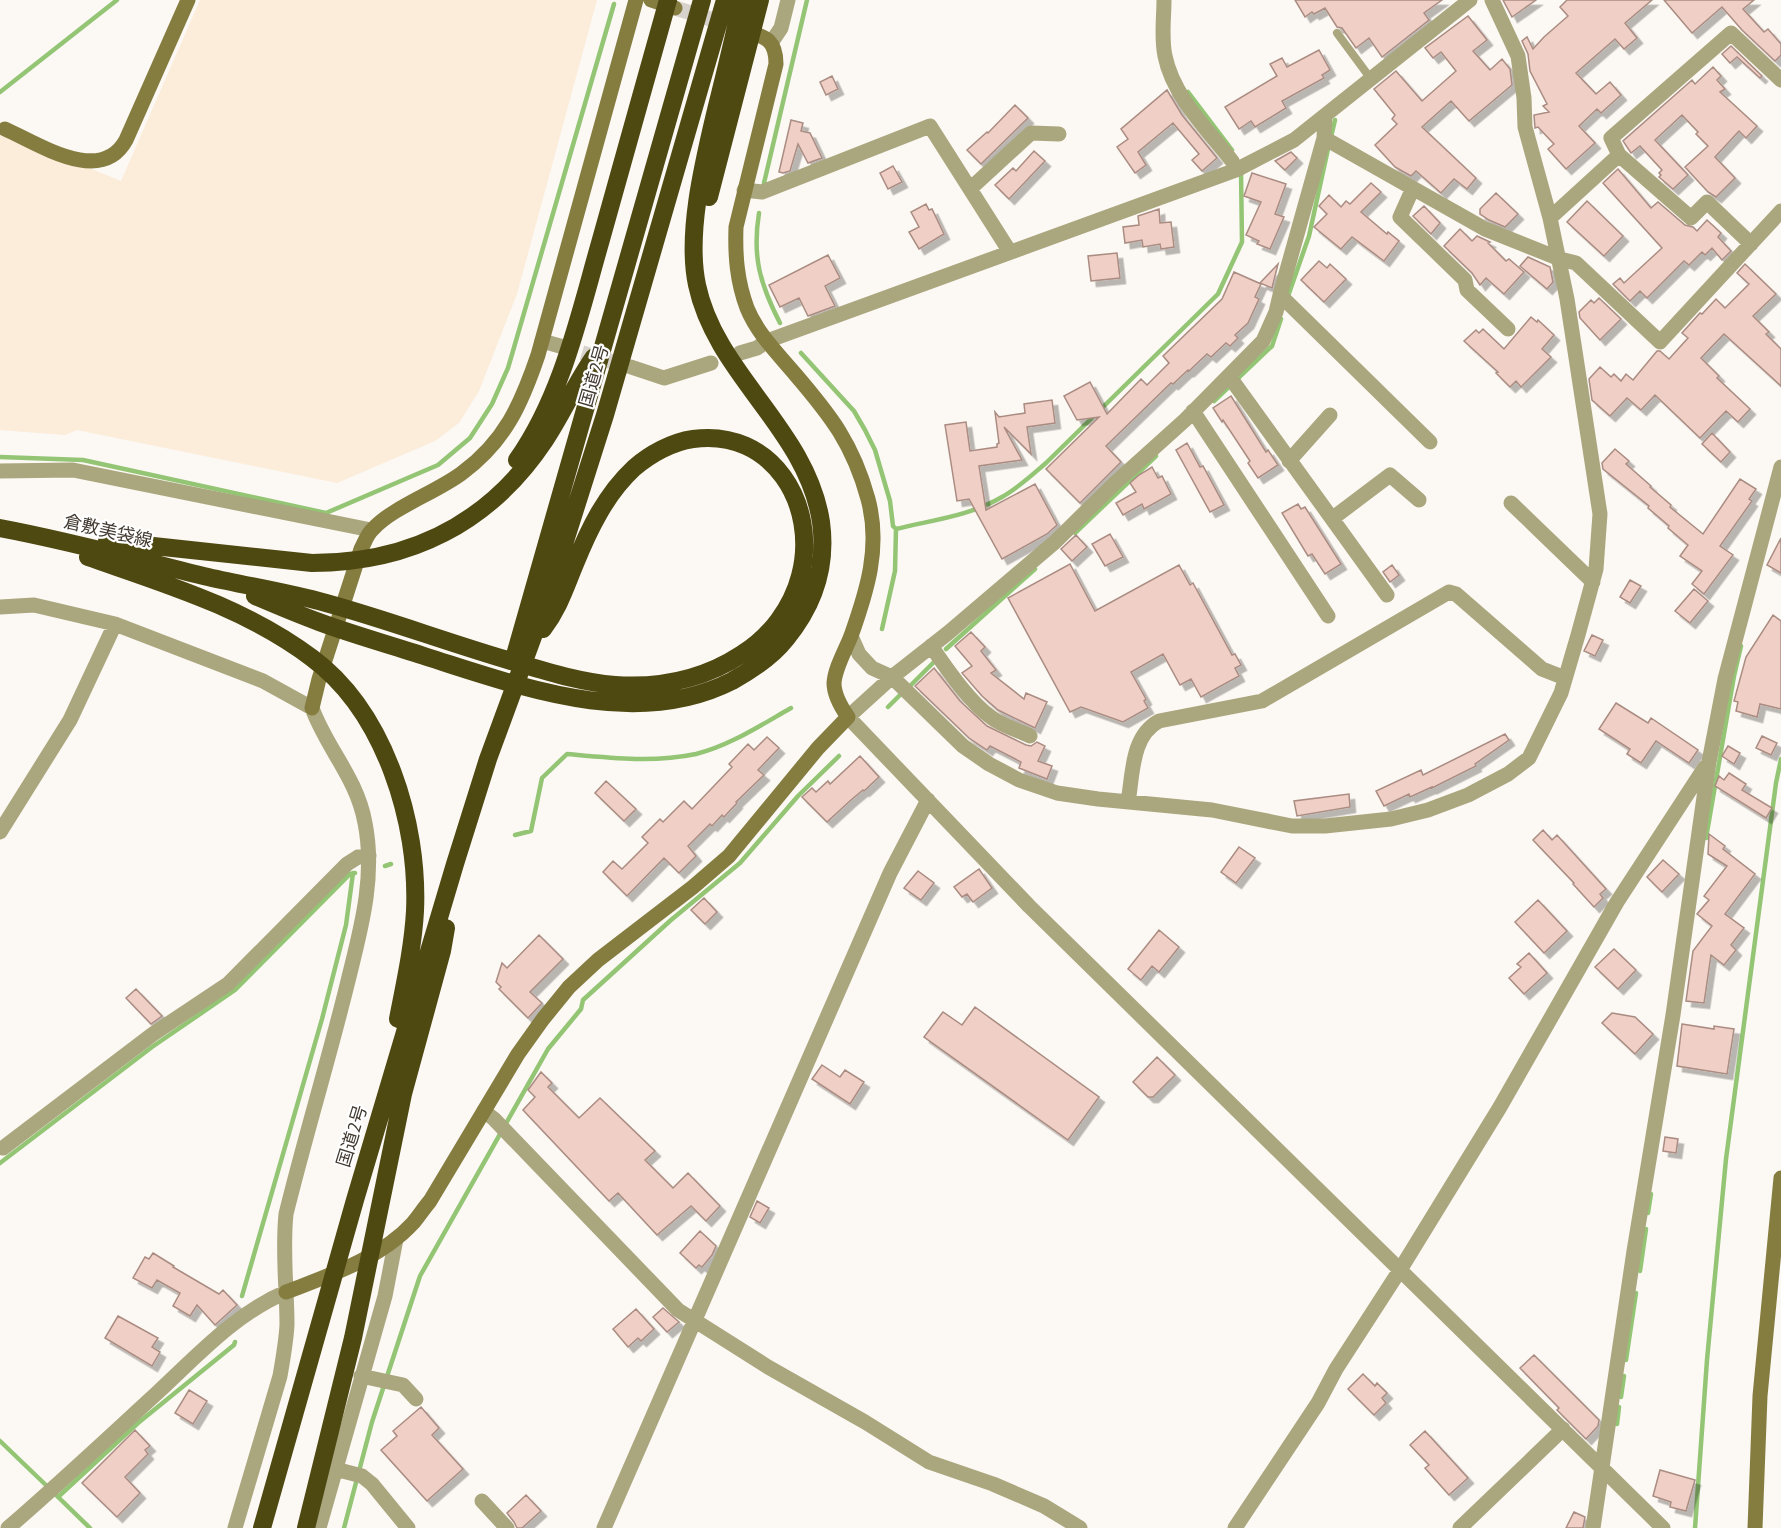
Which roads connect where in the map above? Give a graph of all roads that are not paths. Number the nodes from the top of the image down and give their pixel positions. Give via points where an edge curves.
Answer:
1 (188, 0) edge
2 (636, 0) edge
3 (651, 0) edge
4 (702, 0) edge
5 (725, 0) edge
6 (742, 0) edge
7 (788, 0) edge
8 (1164, 0) edge
9 (1470, 0) edge
10 (1492, 0) edge
11 (672, 4) edge
12 (758, 6) edge
13 (1337, 33) dead end
14 (747, 39) junction
15 (771, 43) junction
16 (1371, 79) junction
17 (1781, 80) edge
18 (1325, 116) junction
19 (2, 129) edge
20 (1059, 134) dead end
21 (1328, 140) junction
22 (1619, 155) junction
23 (1239, 169) junction
24 (1413, 188) junction
25 (970, 189) junction
26 (744, 190) junction
27 (1781, 211) edge
28 (1550, 218) junction
29 (1751, 244) junction
30 (1010, 252) junction
31 (1560, 259) junction
32 (697, 284) junction
33 (1284, 299) junction
34 (1508, 329) dead end
35 (542, 341) junction
36 (767, 341) junction
37 (603, 344) junction
38 (560, 346) tunnel mouth
39 (740, 353) dead end
40 (711, 363) dead end
41 (631, 368) tunnel mouth
42 (1232, 380) junction
43 (1196, 415) junction
44 (1330, 415) dead end
45 (1430, 442) dead end
46 (1289, 461) junction
47 (1781, 467) edge
48 (0, 471) edge
49 (1419, 500) dead end
50 (1511, 503) dead end
51 (1333, 518) junction
52 (5, 529) edge
53 (370, 530) junction
54 (442, 535) junction
55 (206, 576) junction
56 (1593, 582) junction
57 (1387, 595) dead end
58 (0, 608) edge
59 (1328, 616) dead end
60 (115, 624) junction
61 (851, 636) junction
62 (530, 646) junction
63 (931, 646) junction
64 (892, 676) junction
65 (1565, 678) junction
66 (312, 708) junction
67 (848, 717) junction
68 (1030, 736) dead end
69 (488, 759) junction
70 (1708, 762) junction
71 (928, 800) junction
72 (1128, 802) junction
73 (0, 832) edge
74 (369, 856) junction
75 (455, 864) junction
76 (484, 1111) junction
77 (379, 1118) junction
78 (3, 1148) dead end
79 (1781, 1178) edge
80 (396, 1239) junction
81 (1400, 1270) junction
82 (286, 1292) junction
83 (694, 1320) junction
84 (361, 1376) junction
85 (416, 1399) dead end
86 (1563, 1429) junction
87 (285, 1449) junction
88 (1602, 1468) junction
89 (335, 1469) junction
90 (482, 1501) dead end
91 (8, 1528) edge
92 (235, 1528) edge
93 (257, 1528) edge
94 (262, 1528) edge
95 (306, 1528) edge
96 (319, 1528) edge
97 (408, 1528) edge
98 (507, 1528) edge
99 (604, 1528) edge
100 (1080, 1528) edge
101 (1234, 1528) edge
102 (1460, 1528) edge
103 (1593, 1528) edge
104 (1663, 1528) edge
105 (1755, 1528) edge

1 - 19 street via 126,140 116,153 99,161 80,161
2 - 35 street
3 - 11 street
4 - 37 highway, 国道2号
5 - 62 highway, 国道2号 via 605,415
6 - 32 highway via 703,173 695,235
7 - 15 street via 781,28
8 - 23 street via 1164,54 1173,81
9 - 16 street
10 - 28 street via 1518,56 1525,127
11 - 54 highway via 661,24 581,310 550,400 535,433 501,481
12 - 14 highway
13 - 16 lane
14 - 15 street via 760,35
14 - 32 highway via 702,227
15 - 26 street via 776,64
16 - 18 street
17 - 22 street via 1731,33 1611,138
18 - 21 street
18 - 23 street via 1294,140
20 - 25 street via 1031,133
21 - 24 street
21 - 33 street
22 - 28 street
22 - 29 street via 1691,218 1707,202
23 - 30 street
24 - 31 street via 1485,229
24 - 34 street via 1400,217 1465,280 1467,290
25 - 26 street via 930,126 762,192
25 - 30 street
26 - 36 street via 736,227 739,283 748,310
27 - 29 street
28 - 31 street
29 - 31 street via 1660,342 1576,263
30 - 36 street
31 - 56 street via 1600,514
32 - 55 highway via 722,348 792,447 818,506 823,546 816,587 808,608 783,644 765,661 725,684 657,702 611,702 558,695 318,622
33 - 42 street via 1263,341
33 - 45 street
35 - 38 street
35 - 53 street via 517,412 485,454 462,473
36 - 39 street
36 - 61 street via 843,437 857,464 868,502 873,535 871,571
37 - 54 highway via 530,461 490,502
37 - 69 highway, 国道2号
40 - 41 street via 664,378
42 - 43 street
42 - 46 street
43 - 59 street
43 - 63 street via 1055,542
44 - 46 street
46 - 51 street
47 - 70 street via 1725,679
48 - 53 street via 73,470
49 - 51 street via 1390,475
50 - 56 street
51 - 57 street
52 - 54 highway via 286,561 340,563 393,554
52 - 55 highway, 倉敷美袋線
52 - 77 highway via 159,581 263,627 312,657 331,674 372,729 402,804 415,892 413,938
53 - 66 street
55 - 62 highway via 325,603 563,676 617,685 662,684 707,674 736,658 764,637 793,598 804,555 800,511 793,492 773,463 741,443 704,437 651,455 618,485 603,506 555,614
56 - 65 street
58 - 60 street via 34,605
60 - 66 street via 262,681
60 - 73 street via 70,720
61 - 64 street via 859,654 872,668
61 - 67 street via 834,684
62 - 69 highway, 国道2号
63 - 64 street
63 - 68 street via 981,709
64 - 67 street
64 - 72 street via 941,727 989,764 1057,794
65 - 72 street via 1529,758 1509,774 1428,810 1391,819 1292,826 1212,810
65 - 72 street via 1542,669 1449,592 1262,701 1151,725 1139,742
66 - 74 street via 358,797
67 - 71 street
67 - 76 street via 729,856 569,987 518,1054
69 - 75 highway, 国道2号
70 - 81 street via 1617,902 1500,1107
70 - 88 street
71 - 81 street via 1029,906
71 - 83 street via 890,873
74 - 78 street via 347,864 228,984 153,1034
74 - 82 street via 359,934 286,1214
75 - 77 highway, 国道2号
75 - 95 highway via 442,951 403,1094 353,1338
76 - 80 street via 430,1201
76 - 83 street via 678,1310
77 - 87 highway, 国道2号
79 - 105 street via 1760,1396
80 - 82 street via 355,1264
80 - 84 street via 385,1296
81 - 86 street
81 - 101 street via 1318,1403
82 - 91 street via 263,1302 224,1330
82 - 92 street via 287,1327 280,1376
83 - 99 street
83 - 100 street via 929,1462 993,1484
84 - 85 street via 403,1385
84 - 89 street
86 - 88 street
86 - 102 street
87 - 93 highway
87 - 94 highway, 国道2号
88 - 103 street
88 - 104 street
89 - 96 street
89 - 97 street via 372,1484
90 - 98 street

